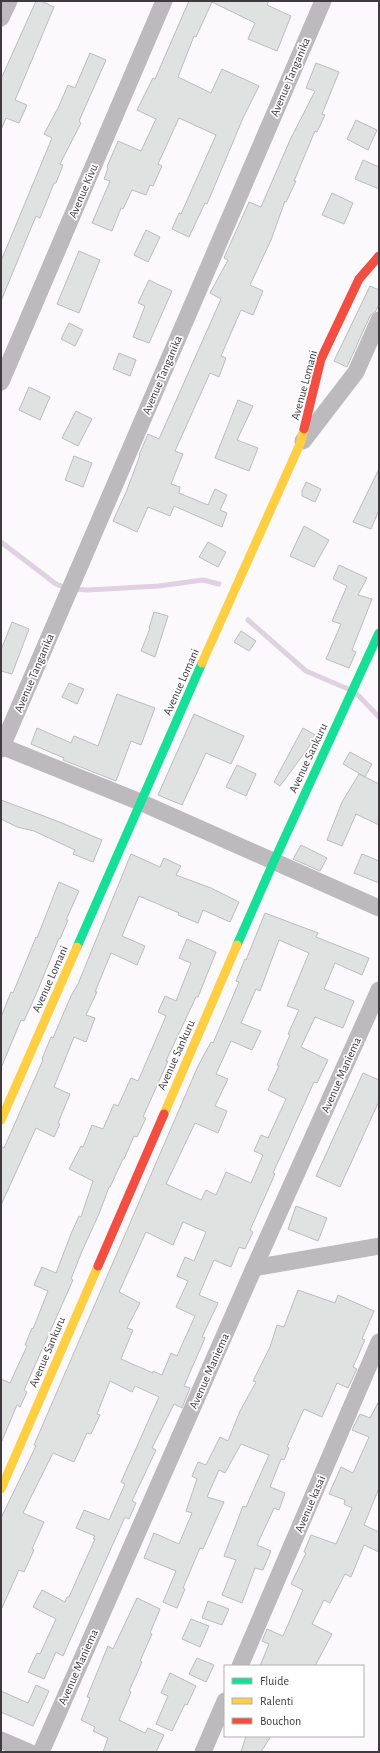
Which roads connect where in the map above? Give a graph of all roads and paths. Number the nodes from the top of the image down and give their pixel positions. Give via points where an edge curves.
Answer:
1 (9, 1) edge
2 (164, 1) edge
3 (323, 1) edge
4 (1, 18) edge
5 (379, 256) edge
6 (379, 320) edge
7 (1, 382) edge
8 (300, 444) junction
9 (379, 633) edge
10 (1, 747) edge
11 (140, 802) junction
12 (274, 862) junction
13 (379, 908) edge
14 (379, 990) edge
15 (1, 1120) edge
16 (379, 1246) edge
17 (254, 1268) junction
18 (379, 1342) edge
19 (1, 1489) edge
20 (240, 1665) edge
21 (224, 1703) edge
22 (1, 1740) edge
23 (29, 1752) edge
24 (41, 1752) edge
25 (203, 1752) edge

1 - 4 street
2 - 7 street, Avenue Kivu
3 - 10 street, Avenue Tanganika
5 - 8 street, Avenue Lomani via 359,279 321,360
6 - 8 street via 356,372
8 - 11 street, Avenue Lomani
9 - 12 street, Avenue Sankuru
10 - 11 street
11 - 12 street
11 - 15 street, Avenue Lomani
12 - 13 street
12 - 19 street, Avenue Sankuru
14 - 17 street, Avenue Maniema
16 - 17 street
17 - 24 street, Avenue Maniema
18 - 20 street, Avenue kasai
21 - 25 street
22 - 23 street

